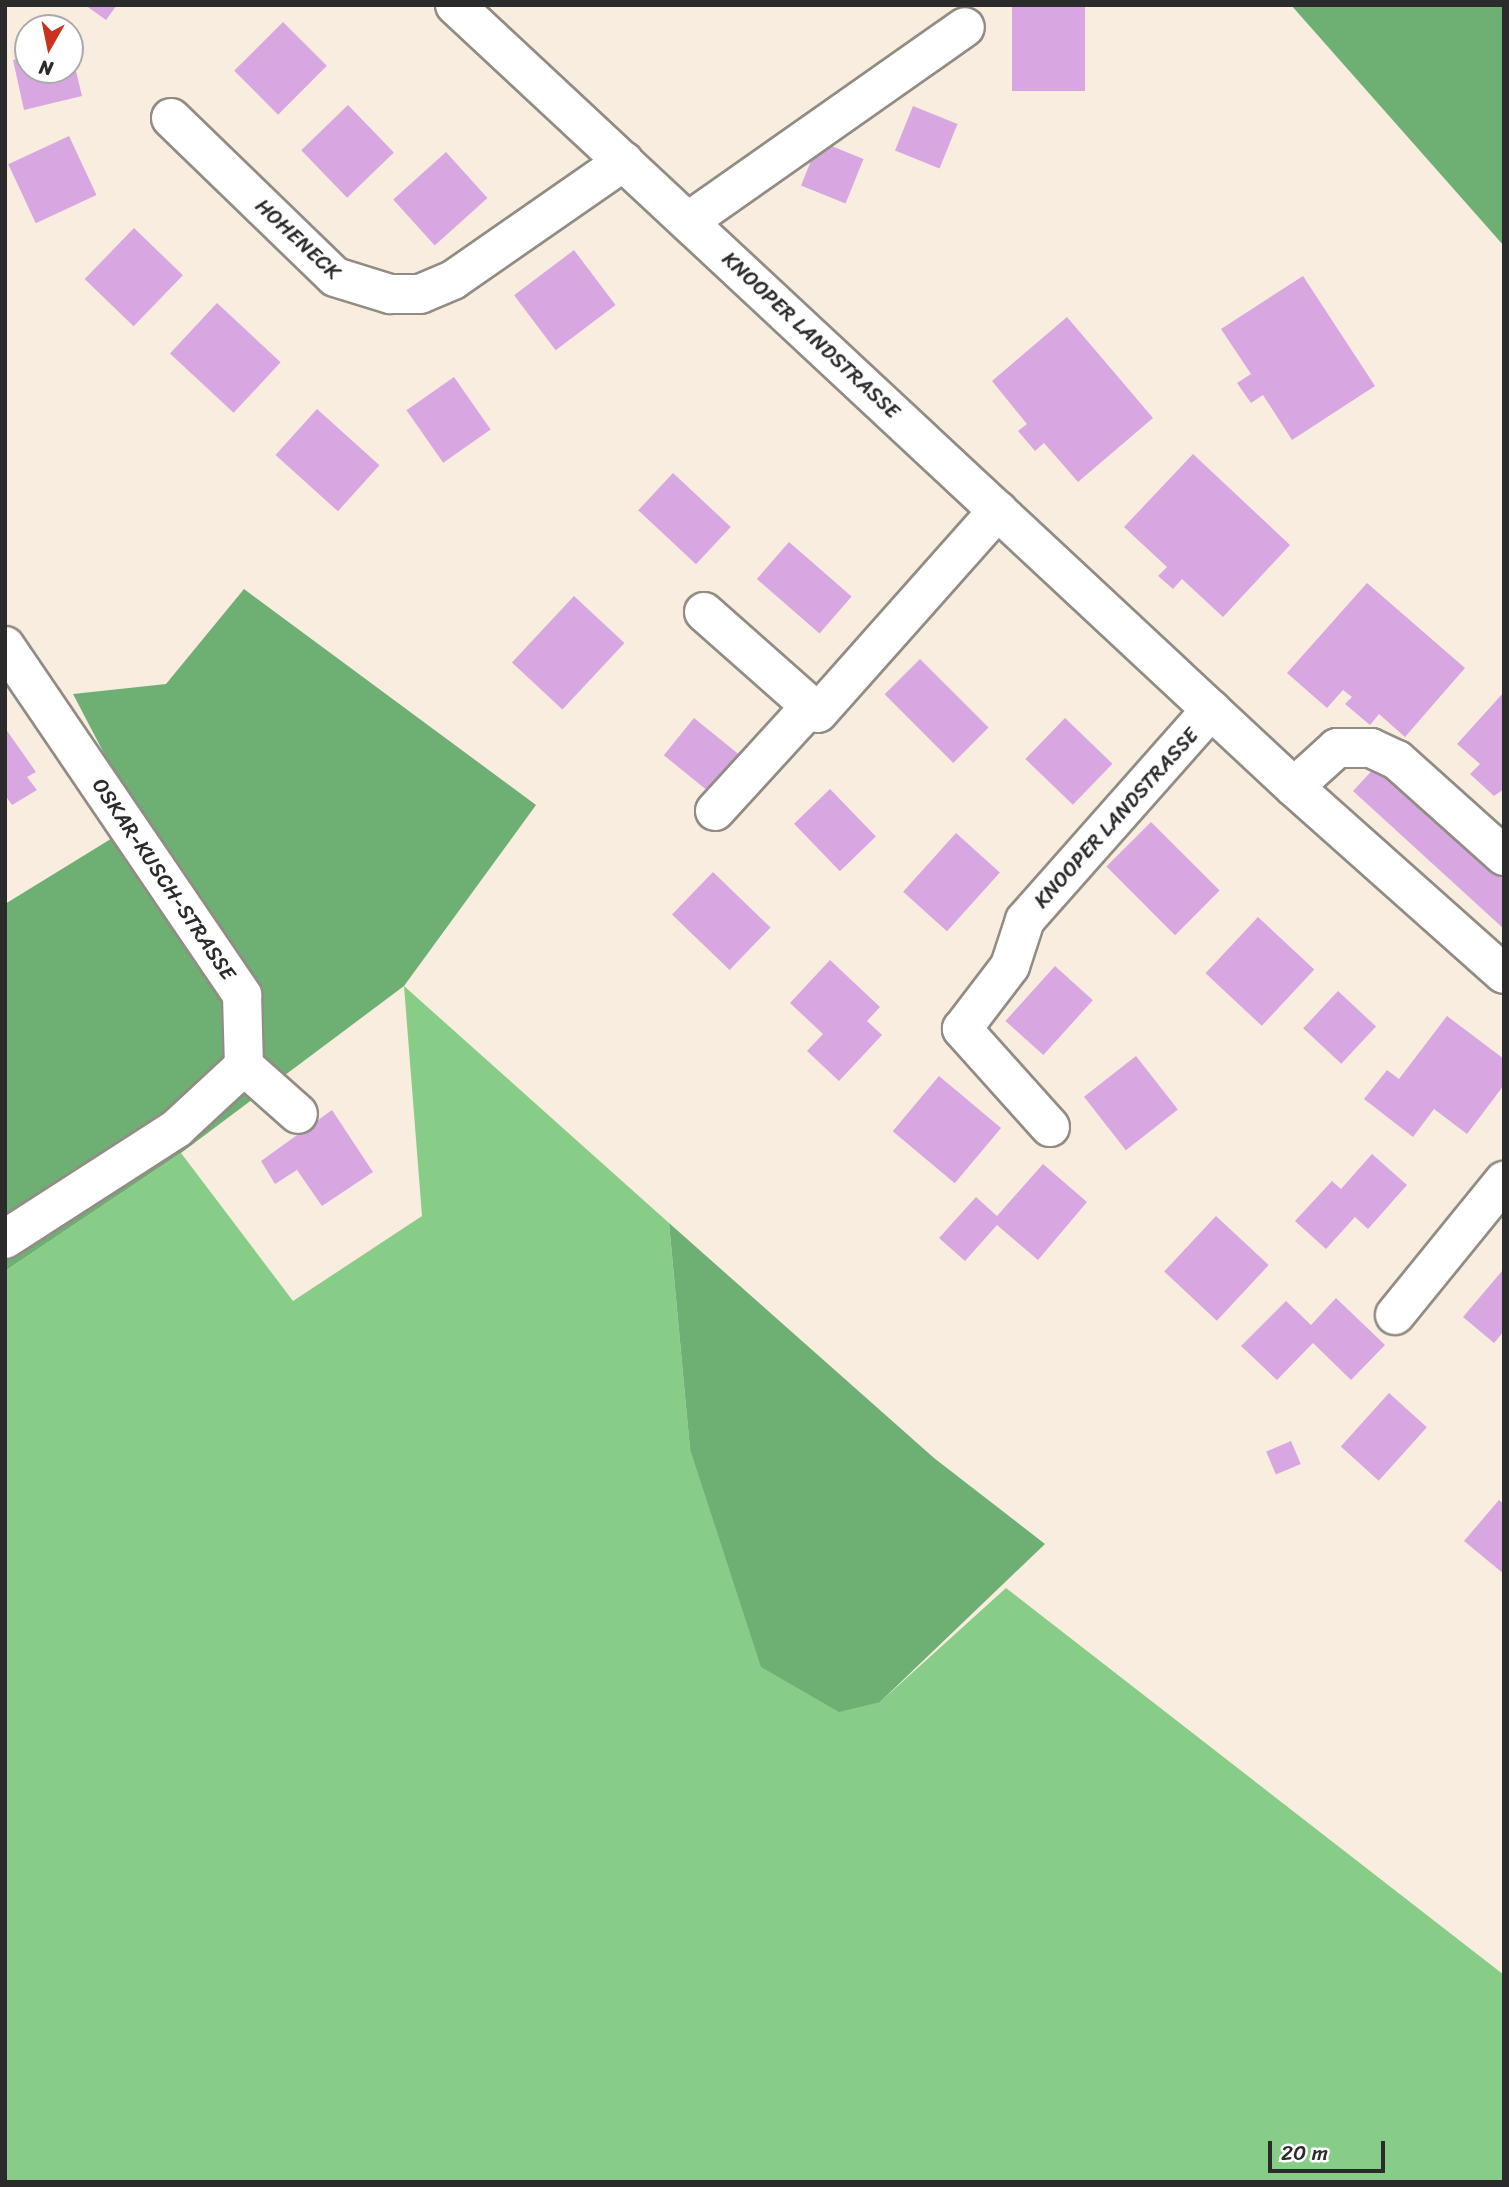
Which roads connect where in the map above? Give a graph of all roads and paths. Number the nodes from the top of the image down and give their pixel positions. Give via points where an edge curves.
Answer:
1 (455, 5) edge
2 (965, 27) dead end
3 (171, 118) dead end
4 (624, 161) junction
5 (688, 221) junction
6 (998, 510) junction
7 (704, 612) dead end
8 (5, 646) edge
9 (811, 706) junction
10 (1211, 710) junction
11 (1294, 787) junction
12 (715, 811) dead end
13 (1504, 856) edge
14 (1504, 974) edge
15 (244, 1066) junction
16 (298, 1114) dead end
17 (1050, 1127) dead end
18 (1504, 1181) edge
19 (5, 1239) edge
20 (1395, 1315) dead end

1 - 4 street, KNOOPER LANDSTRASSE
2 - 5 street
3 - 4 street, HOHENECK via 335,277 390,294 420,294 453,280
4 - 5 street, KNOOPER LANDSTRASSE
5 - 6 street, KNOOPER LANDSTRASSE
6 - 9 street via 818,713
6 - 10 street, KNOOPER LANDSTRASSE
7 - 9 street
8 - 15 street, OSKAR-KUSCH-STRASSE via 242,995
9 - 12 street
10 - 11 street, KNOOPER LANDSTRASSE
10 - 17 street, KNOOPER LANDSTRASSE via 1025,920 1010,966 962,1029
11 - 13 street via 1337,748 1371,748 1396,760
11 - 14 street, KNOOPER LANDSTRASSE
15 - 16 street
15 - 19 street via 177,1128
18 - 20 street

